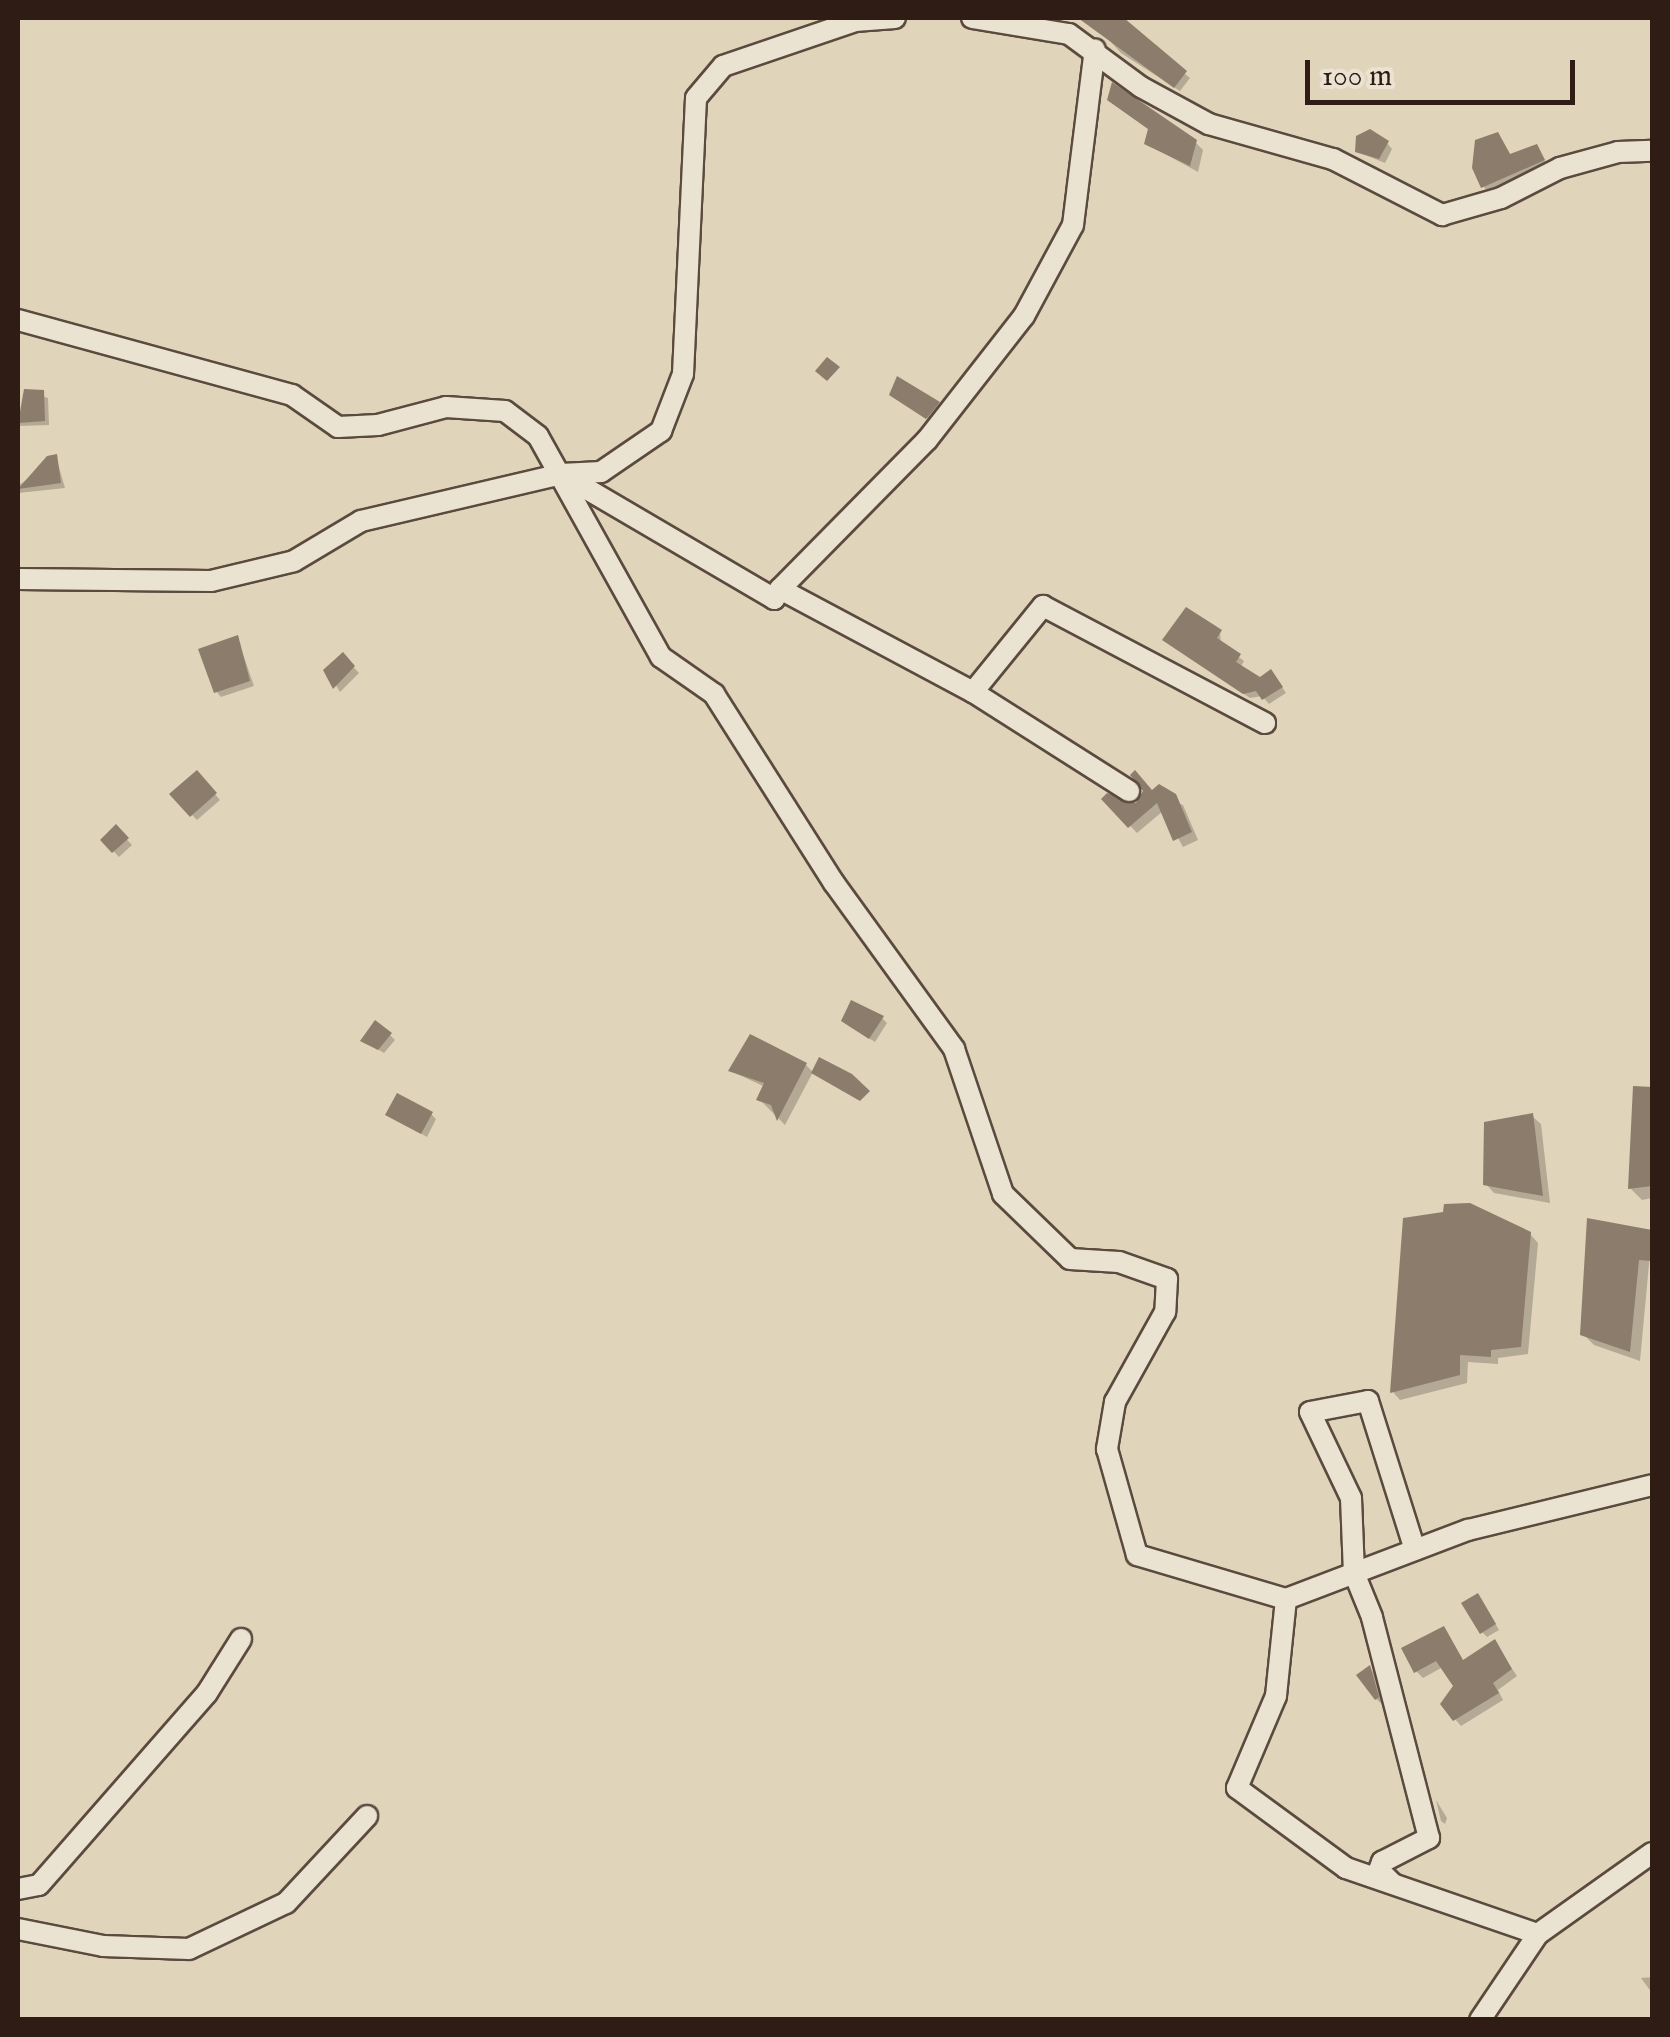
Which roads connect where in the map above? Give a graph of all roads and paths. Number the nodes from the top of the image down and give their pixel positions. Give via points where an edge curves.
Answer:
1 (894, 18) edge
2 (972, 18) edge
3 (1095, 50) junction
4 (1652, 152) edge
5 (18, 320) edge
6 (561, 474) junction
7 (18, 579) edge
8 (780, 589) junction
9 (973, 692) junction
10 (1265, 723) dead end
11 (1129, 791) dead end
12 (1652, 1485) edge
13 (1415, 1550) junction
14 (1354, 1573) junction
15 (1286, 1598) junction
16 (241, 1639) dead end
17 (366, 1816) dead end
18 (1652, 1853) edge
19 (1392, 1883) junction
20 (18, 1889) edge
21 (18, 1929) edge
22 (1538, 1934) junction
23 (1480, 2020) edge

1 - 6 street via 855,21 723,66 696,98 683,374 661,432 600,472
2 - 3 street via 1068,34
3 - 4 street via 1141,87 1209,124 1334,159 1442,215 1502,198 1560,168 1618,152
3 - 8 street via 1072,225 1024,316 927,440
5 - 6 street via 292,395 338,426 378,426 446,407 505,411 538,436
6 - 7 street via 361,521 294,561 211,581
6 - 8 street via 774,599
6 - 15 street via 661,657 714,694 845,899 954,1049 1003,1194 1070,1259 1119,1262 1168,1278 1165,1312 1115,1402 1107,1449 1136,1555
8 - 9 street
9 - 10 street via 1043,606
9 - 11 street
12 - 13 street via 1468,1530
13 - 14 street
13 - 14 street via 1368,1401 1310,1412 1351,1498
14 - 15 street
14 - 19 street via 1377,1634 1429,1838 1382,1862 1379,1870
15 - 19 street via 1276,1696 1237,1788 1346,1868
16 - 20 street via 208,1693 39,1885
17 - 21 street via 286,1903 189,1948 103,1946
18 - 22 street
19 - 22 street
22 - 23 street

